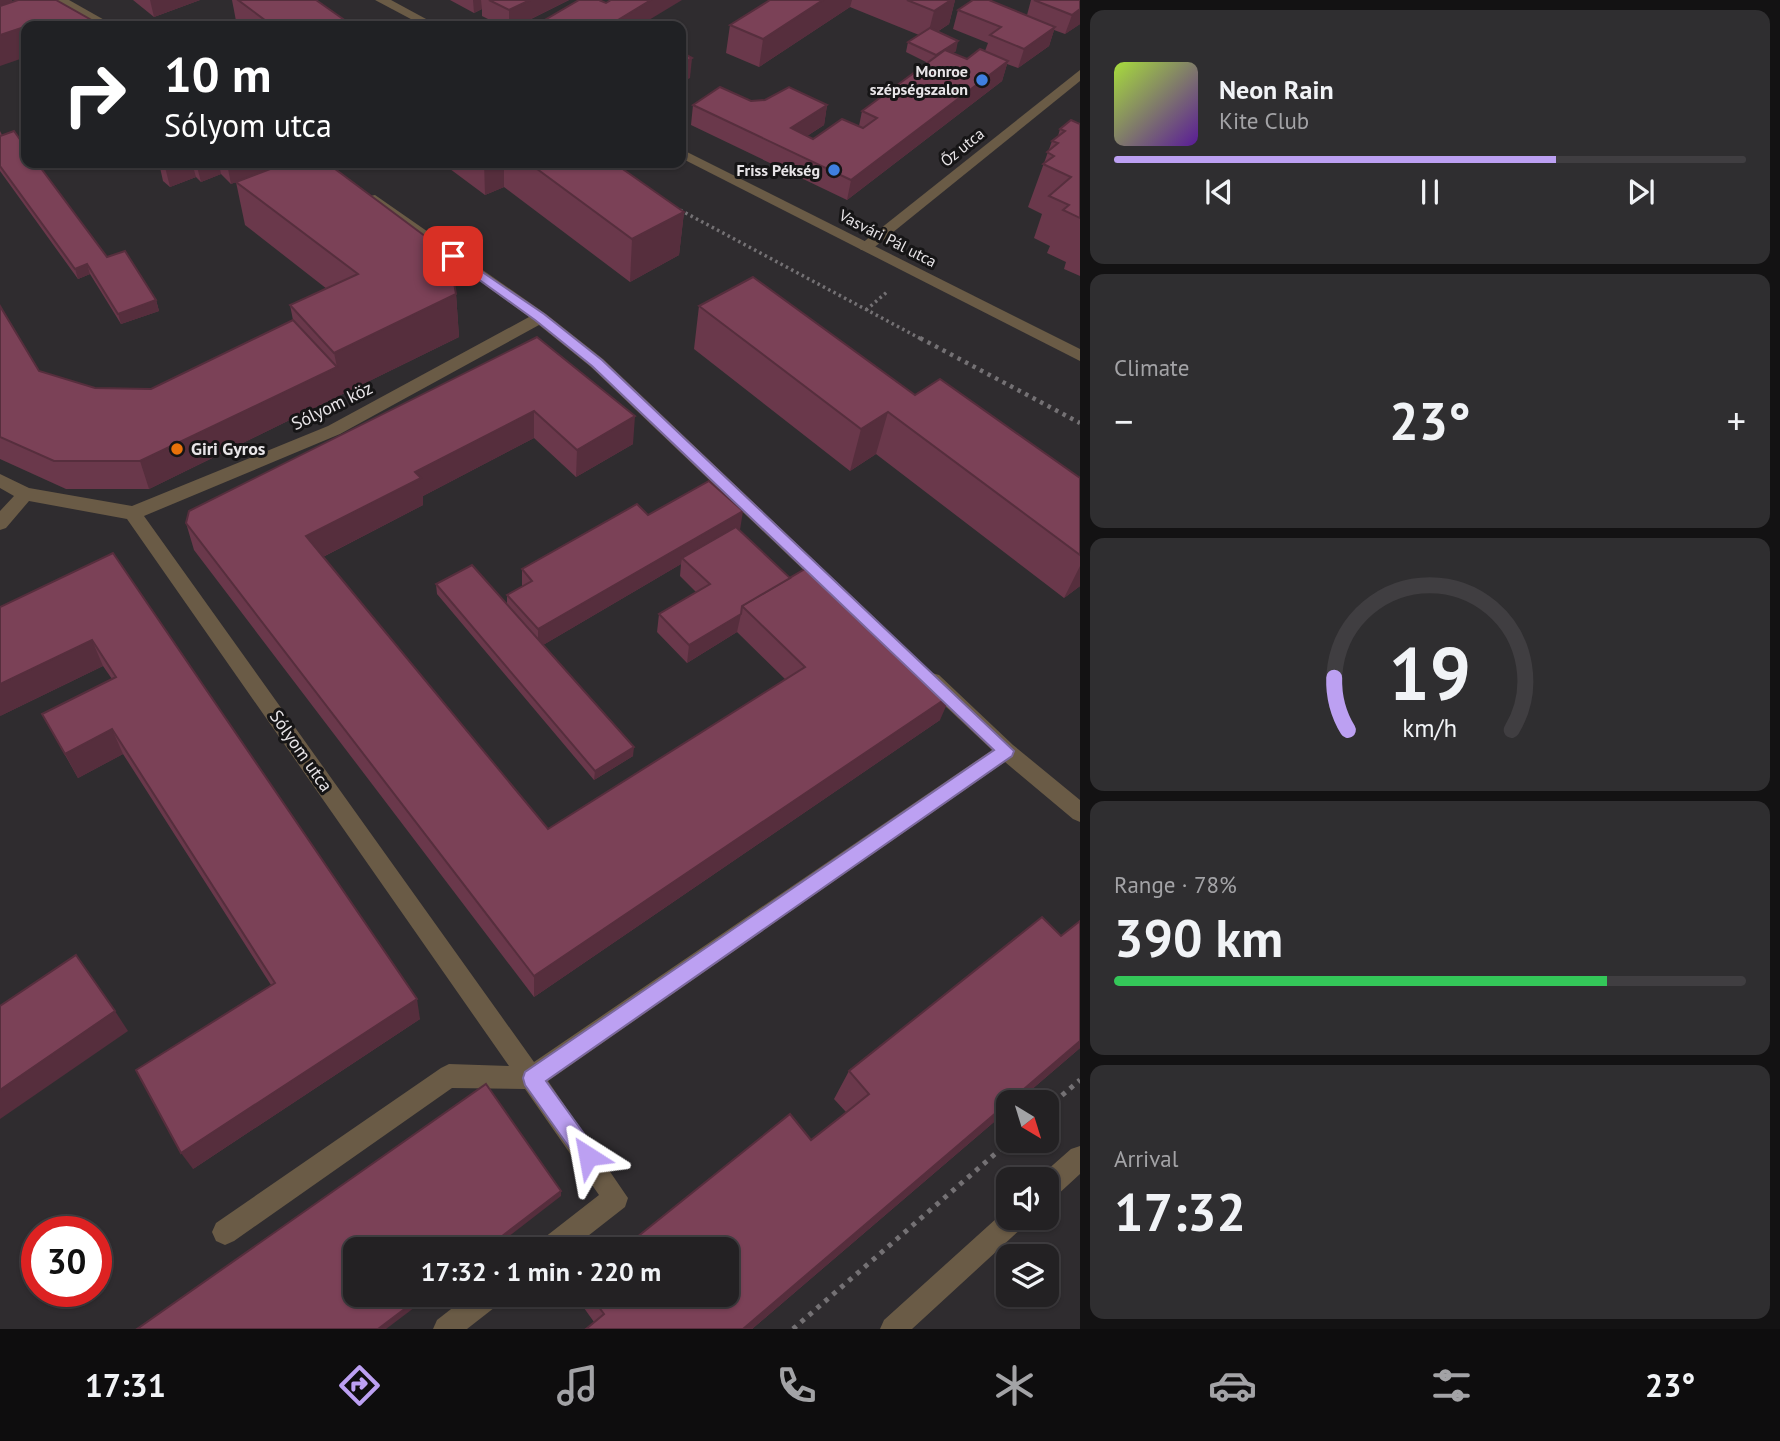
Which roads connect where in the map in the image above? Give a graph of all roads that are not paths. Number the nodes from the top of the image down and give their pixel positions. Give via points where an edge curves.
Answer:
1 (381, 0) edge
2 (59, 3) edge
3 (98, 21) edge
4 (423, 21) edge
5 (1080, 74) edge
6 (686, 156) edge
7 (358, 187) edge
8 (866, 247) junction
9 (540, 317) junction
10 (1080, 356) edge
11 (0, 480) edge
12 (25, 494) junction
13 (133, 513) junction
14 (0, 523) edge
15 (876, 628) edge
16 (916, 666) edge
17 (1006, 751) junction
18 (1080, 813) edge
19 (532, 1078) junction
20 (1080, 1158) edge
21 (1059, 1177) edge
22 (1001, 1230) edge
23 (225, 1233) dead end
24 (566, 1237) edge
25 (474, 1307) edge
26 (446, 1329) edge
27 (893, 1329) edge

1 - 4 street
2 - 3 street
5 - 8 street, Őz utca
6 - 8 street, Vasvári Pál utca
7 - 9 street
8 - 10 street, Vasvári Pál utca
9 - 13 street, Sólyom köz via 334,430
9 - 15 street via 597,363
11 - 12 street
12 - 13 street
12 - 14 street
13 - 19 street, Sólyom utca
16 - 17 street
17 - 18 street
17 - 19 street
19 - 23 street via 449,1076
19 - 24 street, Sólyom utca via 616,1198
20 - 21 street
22 - 27 street
25 - 26 street

